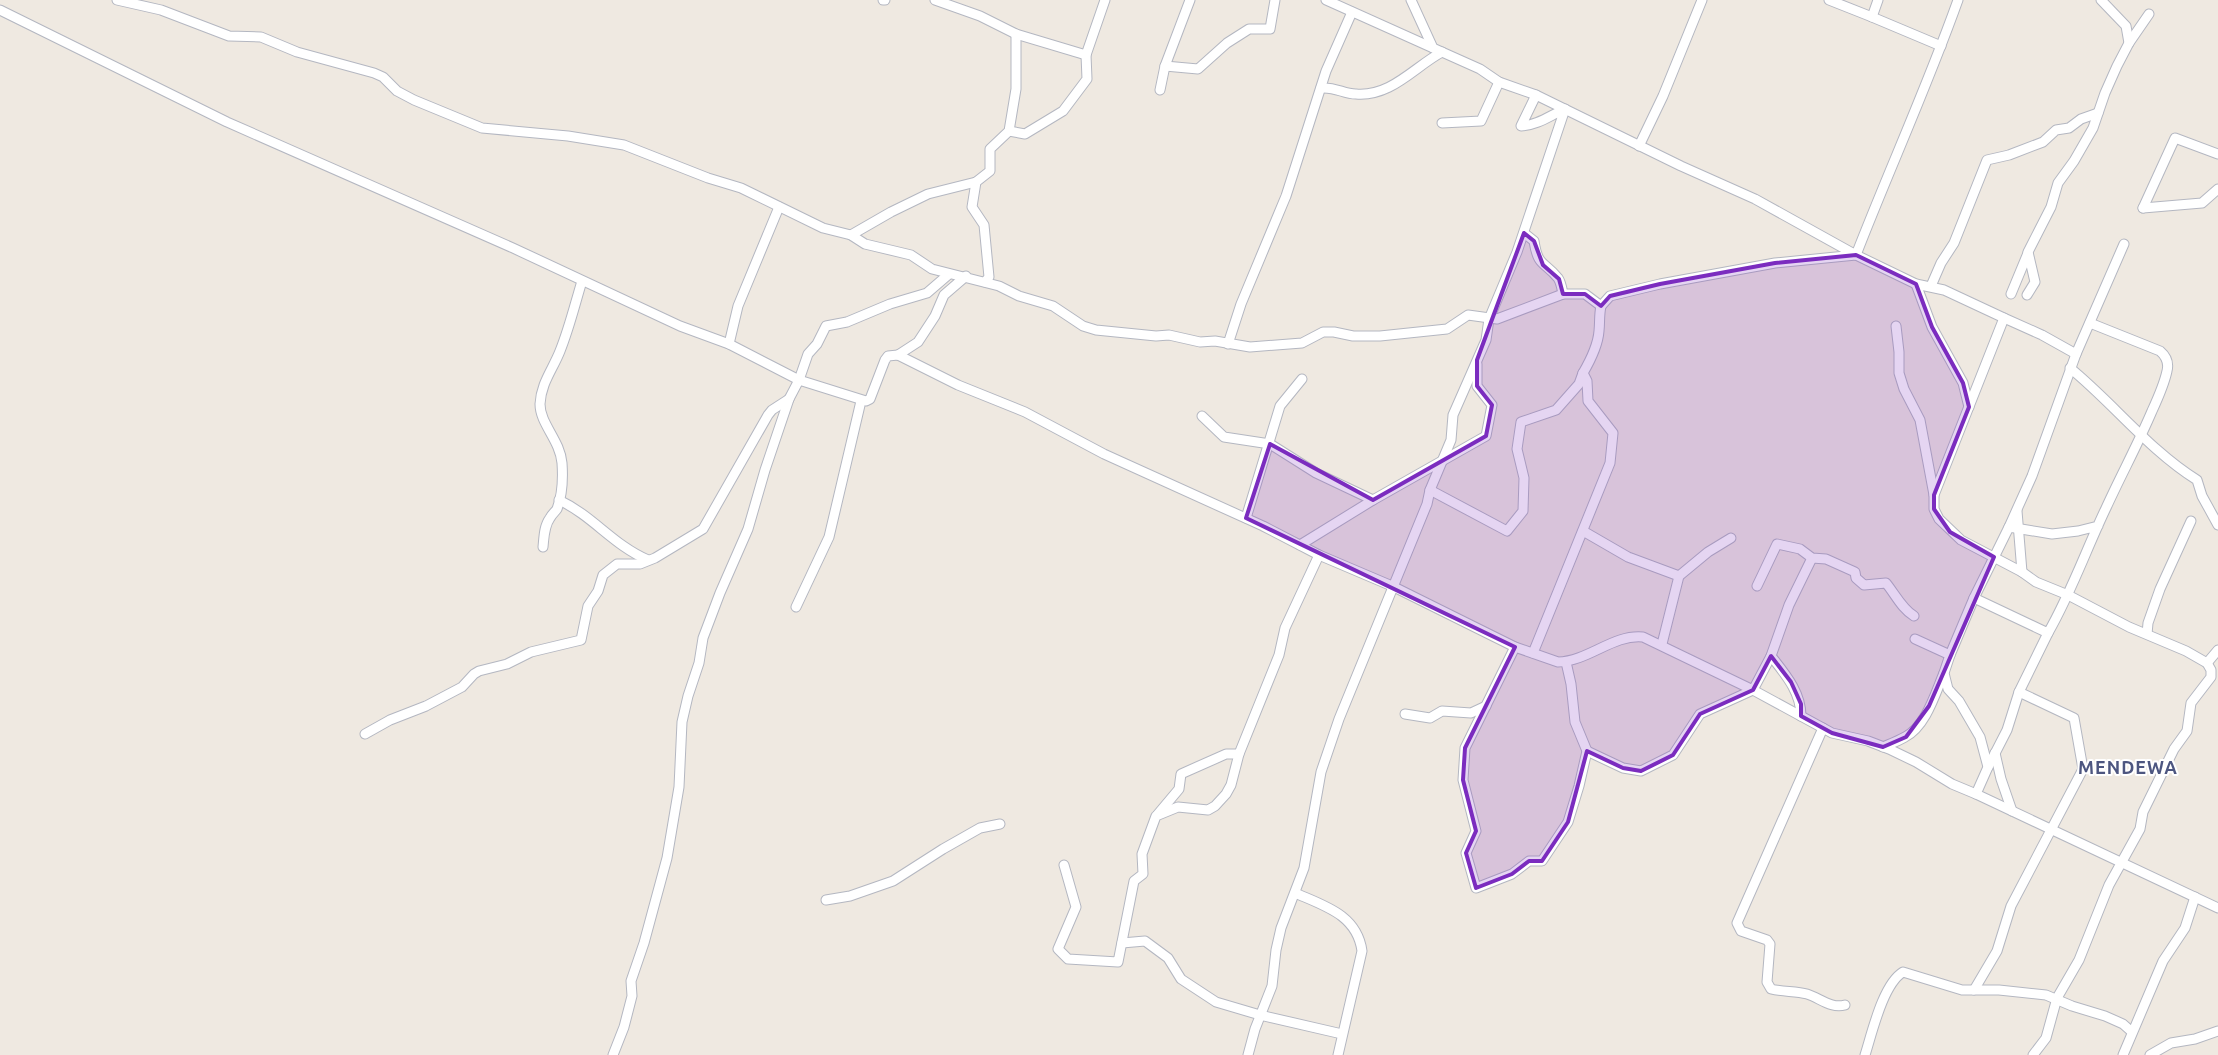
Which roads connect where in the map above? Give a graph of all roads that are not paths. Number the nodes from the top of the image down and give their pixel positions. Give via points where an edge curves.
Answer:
1 (117, 0) edge
2 (935, 0) edge
3 (1105, 0) edge
4 (1190, 0) edge
5 (1275, 0) edge
6 (1326, 0) edge
7 (1411, 0) edge
8 (1702, 0) edge
9 (1829, 0) edge
10 (1878, 0) edge
11 (1958, 0) edge
12 (2101, 0) edge
13 (0, 10) edge
14 (1352, 12) junction
15 (2149, 14) dead end
16 (1872, 16) junction
17 (1016, 34) junction
18 (2129, 43) junction
19 (1942, 46) junction
20 (1433, 48) junction
21 (1442, 52) junction
22 (1086, 55) junction
23 (1165, 66) junction
24 (1499, 82) junction
25 (1321, 88) junction
26 (1160, 90) dead end
27 (1536, 94) junction
28 (1565, 110) junction
29 (2098, 113) junction
30 (1442, 123) dead end
31 (1009, 131) junction
32 (1639, 146) junction
33 (2218, 154) edge
34 (976, 182) junction
35 (2218, 189) edge
36 (779, 207) junction
37 (1524, 233) junction
38 (851, 235) junction
39 (2124, 244) dead end
40 (2028, 252) junction
41 (1856, 255) junction
42 (949, 274) junction
43 (966, 276) junction
44 (582, 281) junction
45 (985, 282) junction
46 (1916, 284) junction
47 (1931, 286) junction
48 (1563, 294) junction
49 (2011, 294) dead end
50 (2027, 295) dead end
51 (1601, 306) junction
52 (2004, 318) junction
53 (1489, 319) junction
54 (2090, 323) junction
55 (1896, 326) dead end
56 (729, 344) junction
57 (1228, 344) junction
58 (2076, 354) junction
59 (898, 355) junction
60 (1477, 360) junction
61 (2070, 368) junction
62 (1583, 373) junction
63 (1302, 379) dead end
64 (799, 380) junction
65 (789, 399) junction
66 (861, 402) junction
67 (1969, 407) junction
68 (1202, 416) dead end
69 (2142, 435) junction
70 (1270, 444) junction
71 (1441, 463) junction
72 (1430, 490) junction
73 (1934, 495) junction
74 (559, 500) junction
75 (1373, 500) junction
76 (2017, 511) junction
77 (1246, 518) junction
78 (2190, 521) dead end
79 (2218, 524) edge
80 (2098, 526) junction
81 (2008, 527) junction
82 (2020, 530) junction
83 (1583, 531) junction
84 (1731, 538) dead end
85 (1300, 545) junction
86 (543, 547) dead end
87 (1319, 554) junction
88 (1994, 557) junction
89 (1812, 558) junction
90 (648, 560) junction
91 (2022, 572) junction
92 (1679, 576) junction
93 (1392, 586) junction
94 (1756, 586) dead end
95 (2068, 594) junction
96 (1974, 598) junction
97 (796, 607) dead end
98 (1914, 616) dead end
99 (2048, 633) junction
100 (2147, 634) junction
101 (1915, 639) dead end
102 (1662, 644) junction
103 (1515, 647) junction
104 (2218, 650) edge
105 (1533, 653) junction
106 (1950, 655) junction
107 (1771, 656) junction
108 (1566, 662) junction
109 (2207, 663) junction
110 (1944, 673) junction
111 (1753, 690) junction
112 (2019, 692) junction
113 (1486, 706) junction
114 (1405, 714) dead end
115 (1801, 716) junction
116 (1822, 728) junction
117 (365, 734) dead end
118 (1883, 747) junction
119 (1587, 751) junction
120 (1995, 753) junction
121 (1239, 754) junction
122 (1988, 767) junction
123 (1976, 794) junction
124 (2012, 811) junction
125 (1156, 816) junction
126 (1000, 824) dead end
127 (2050, 829) junction
128 (2122, 863) junction
129 (1064, 866) dead end
130 (1295, 893) junction
131 (2195, 897) junction
132 (826, 900) dead end
133 (2218, 908) edge
134 (1122, 943) junction
135 (1974, 990) junction
136 (2057, 998) junction
137 (1845, 1005) dead end
138 (1260, 1015) junction
139 (2218, 1031) edge
140 (2132, 1032) junction
141 (1342, 1034) junction
142 (612, 1055) edge
143 (1248, 1055) edge
144 (1338, 1055) edge
145 (1865, 1055) edge
146 (2033, 1055) edge
147 (2123, 1055) edge
148 (2150, 1055) edge

1 - 36 street via 161,10 221,34 261,37 297,52 374,73 414,100 482,128 624,145 741,188
2 - 17 street via 980,16
3 - 22 street
4 - 23 street
5 - 23 street via 1270,29 1249,29 1227,43 1198,69
6 - 14 street
7 - 20 street
8 - 32 street
9 - 16 street
10 - 16 street
11 - 19 street
12 - 18 street via 2126,26
13 - 44 street via 227,122
14 - 20 street
14 - 25 street
15 - 18 street
16 - 19 street
17 - 22 street
17 - 31 street via 1016,89
18 - 29 street via 2108,84
19 - 41 street
20 - 21 street
21 - 24 street via 1480,69
21 - 25 street via 1404,79 1378,92 1355,94
22 - 31 street via 1087,79 1063,111 1025,134
23 - 26 street
24 - 27 street
24 - 30 street via 1481,120
25 - 57 street via 1286,196
27 - 28 street
27 - 28 street via 1521,126 1536,125
28 - 32 street
28 - 37 street
29 - 40 street via 2093,128 2058,183 2051,207
29 - 47 street via 2080,119 2069,128 2056,130 2043,142 1987,160 1954,243
31 - 34 street via 990,149 990,171
32 - 41 street via 1755,199
33 - 35 street via 2175,138 2143,208 2202,203
34 - 38 street via 928,194
34 - 45 street via 972,206 984,225 989,277
36 - 38 street via 823,228
36 - 56 street via 738,306
37 - 48 street via 1534,241 1536,256 1542,265 1559,279
37 - 53 street
38 - 42 street via 865,244 911,255 932,269
39 - 54 street
40 - 49 street
40 - 50 street via 2035,282
41 - 46 street
41 - 51 street via 1775,263 1660,284 1610,296
42 - 43 street
42 - 64 street via 927,293 847,322 826,326 808,354
43 - 45 street
43 - 59 street via 944,294 935,316 918,342
44 - 56 street via 680,326
44 - 74 street via 560,351 542,390 540,405 543,418 561,451
45 - 57 street via 1053,306 1083,326 1096,330 1169,335
46 - 47 street
46 - 67 street via 1932,327 1963,384
47 - 52 street
48 - 51 street via 1585,294
48 - 53 street via 1510,316
51 - 62 street via 1598,340
52 - 58 street
52 - 67 street
53 - 57 street via 1468,315 1447,328 1405,334 1353,336 1323,332 1302,343 1250,347
53 - 60 street via 1486,340
54 - 58 street
54 - 69 street via 2160,351 2166,358 2168,369 2164,382
55 - 73 street via 1899,372 1920,420
56 - 64 street
58 - 61 street
59 - 66 street via 888,356 870,399
59 - 77 street
60 - 71 street via 1453,415 1451,440
60 - 71 street via 1477,386 1492,405 1486,436
61 - 69 street via 2091,384
61 - 76 street
62 - 72 street via 1579,384 1556,410 1521,422 1518,449 1524,478 1523,511 1507,531
62 - 83 street via 1587,381 1588,401 1613,433 1610,463
63 - 70 street via 1280,406
64 - 65 street
64 - 66 street
65 - 90 street via 768,415 706,526
65 - 142 street via 748,529 703,638 682,722 679,787 667,858 631,981 632,996 624,1027
66 - 97 street via 829,537
67 - 73 street
68 - 70 street via 1224,437
69 - 79 street via 2180,470 2197,480
69 - 80 street
70 - 75 street via 1316,473
70 - 77 street
71 - 72 street
71 - 75 street
72 - 93 street via 1417,531
73 - 88 street via 1934,509 1944,526 1961,540
74 - 86 street via 549,518
74 - 90 street via 574,507 629,552
75 - 85 street
76 - 81 street
76 - 82 street
77 - 85 street
78 - 100 street via 2160,589
80 - 82 street via 2052,534
80 - 95 street
81 - 82 street
81 - 88 street
82 - 91 street
83 - 92 street via 1628,557
83 - 105 street
84 - 92 street
85 - 87 street
87 - 93 street
87 - 121 street via 1285,628 1279,655
88 - 91 street
88 - 96 street
89 - 94 street via 1800,549 1777,544
89 - 98 street via 1826,559 1855,572 1856,578 1864,585 1886,583 1906,611
89 - 107 street
90 - 117 street via 640,564 617,564 603,575 588,606 583,636 578,642 531,652 507,664 479,671 462,687
91 - 95 street via 2036,582
92 - 102 street
93 - 103 street
93 - 130 street via 1321,772 1304,868
95 - 99 street
95 - 100 street
96 - 99 street
96 - 106 street
99 - 112 street
100 - 109 street
101 - 106 street
102 - 108 street via 1643,637 1627,637
102 - 111 street
103 - 105 street
103 - 113 street
104 - 109 street
105 - 108 street
106 - 110 street
107 - 111 street
107 - 115 street via 1791,682 1801,704
108 - 119 street via 1575,722
109 - 128 street via 2211,677 2191,703 2188,731 2174,749
110 - 118 street via 1918,726 1906,737
110 - 122 street via 1948,690 1959,701 1980,737
111 - 115 street
111 - 119 street via 1700,714 1673,755 1641,771 1623,768
112 - 120 street via 2007,730
112 - 127 street via 2072,716 2075,723 2083,769
113 - 114 street via 1471,713 1442,711 1430,718
113 - 119 street via 1465,748 1463,780 1476,830 1466,853 1476,888 1512,874 1529,861 1542,861 1568,822
115 - 116 street
116 - 118 street
116 - 137 street via 1739,918 1738,928 1770,944 1767,982 1771,989 1807,994 1836,1007
118 - 123 street
120 - 122 street
120 - 124 street
121 - 125 street via 1226,754 1182,774 1178,789
121 - 125 street via 1231,785 1215,806 1208,810 1178,807
122 - 123 street
123 - 124 street
124 - 127 street
125 - 134 street via 1142,854 1143,874 1134,881
126 - 132 street via 980,828 943,848 893,882
127 - 128 street
127 - 135 street via 2011,906 1997,951
128 - 131 street
128 - 136 street via 2109,885 2079,960
129 - 134 street via 1076,907 1058,949 1068,959 1118,962
130 - 138 street via 1281,928 1272,986
130 - 141 street via 1347,918 1360,940 1362,951
131 - 133 street
131 - 140 street via 2185,928 2163,961
134 - 138 street via 1145,941 1168,958 1181,979 1216,1002
135 - 136 street
135 - 145 street via 1962,990 1903,972 1887,993
136 - 140 street via 2123,1024
136 - 146 street via 2046,1038
138 - 141 street
138 - 143 street
139 - 148 street via 2171,1043
140 - 147 street
141 - 144 street

